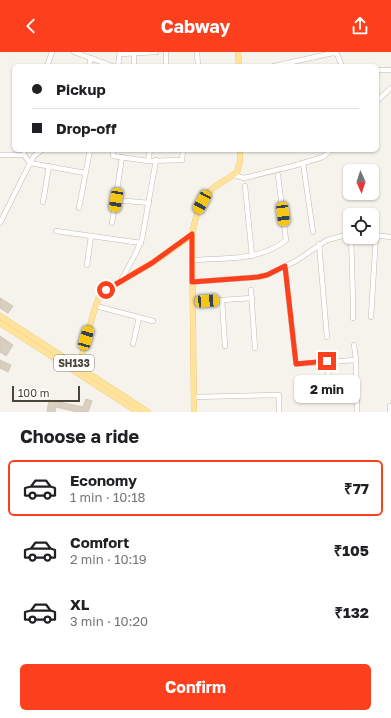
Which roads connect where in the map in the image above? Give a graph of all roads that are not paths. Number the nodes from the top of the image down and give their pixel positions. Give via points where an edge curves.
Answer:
1 (52, 52) edge
2 (74, 52) edge
3 (156, 52) edge
4 (166, 52) edge
5 (197, 52) edge
6 (238, 52) edge
7 (120, 53) edge
8 (134, 53) junction
9 (91, 58) junction
10 (48, 64) edge
11 (90, 64) edge
12 (107, 64) edge
13 (118, 64) edge
14 (134, 64) edge
15 (166, 64) edge
16 (198, 64) edge
17 (239, 64) edge
18 (283, 64) edge
19 (341, 64) edge
20 (379, 70) edge
21 (391, 70) edge
22 (391, 88) edge
23 (379, 99) edge
24 (24, 152) edge
25 (39, 152) edge
26 (90, 152) edge
27 (114, 152) edge
28 (150, 152) edge
29 (183, 152) edge
30 (240, 152) edge
31 (329, 152) edge
32 (0, 155) edge
33 (122, 157) junction
34 (148, 160) junction
35 (156, 160) junction
36 (30, 163) junction
37 (303, 163) junction
38 (49, 166) junction
39 (85, 173) junction
40 (234, 175) junction
41 (278, 175) dead end
42 (245, 186) dead end
43 (116, 200) junction
44 (43, 202) dead end
45 (149, 203) junction
46 (79, 208) dead end
47 (0, 223) edge
48 (112, 223) dead end
49 (56, 231) dead end
50 (313, 232) dead end
51 (192, 234) junction
52 (343, 235) edge
53 (91, 236) junction
54 (379, 236) edge
55 (391, 237) edge
56 (141, 243) junction
57 (319, 244) junction
58 (351, 244) edge
59 (374, 244) edge
60 (252, 256) junction
61 (192, 260) junction
62 (87, 265) dead end
63 (285, 266) junction
64 (120, 282) junction
65 (192, 282) junction
66 (251, 290) dead end
67 (252, 298) junction
68 (222, 300) junction
69 (193, 302) junction
70 (96, 306) junction
71 (0, 316) edge
72 (371, 317) dead end
73 (140, 318) junction
74 (353, 318) dead end
75 (153, 320) dead end
76 (0, 322) edge
77 (327, 337) dead end
78 (133, 344) dead end
79 (354, 344) dead end
80 (226, 346) dead end
81 (255, 348) dead end
82 (356, 360) junction
83 (327, 361) junction
84 (77, 369) junction
85 (194, 397) junction
86 (331, 399) dead end
87 (390, 406) dead end
88 (138, 412) edge
89 (148, 412) edge
90 (194, 412) edge
91 (279, 412) edge
92 (357, 412) edge
93 (390, 412) edge

1 - 10 street
2 - 9 street
3 - 8 street
4 - 15 street
5 - 16 street
6 - 17 main road
7 - 8 street
7 - 13 street
8 - 14 street
9 - 11 street
9 - 12 street
18 - 19 street via 333,53
20 - 21 street
22 - 23 street
24 - 32 street
24 - 36 street
25 - 36 street
26 - 39 street
27 - 33 street via 113,156
28 - 34 street
29 - 35 street via 182,160
30 - 40 main road via 240,161
31 - 37 street via 323,157
33 - 34 street
33 - 43 street
34 - 35 street
35 - 45 street
36 - 38 street
36 - 47 street
37 - 40 street via 244,178
37 - 50 street
38 - 39 street
38 - 44 street
39 - 46 street
40 - 51 main road via 205,194 198,209
41 - 60 street via 286,240 262,254
42 - 60 street
43 - 45 street
43 - 48 street
45 - 56 street
49 - 53 street
51 - 61 main road
51 - 64 main road
52 - 57 street
53 - 56 street
53 - 62 street
54 - 55 street
56 - 64 street
57 - 63 street via 302,258
57 - 77 street
58 - 74 street
59 - 72 street
60 - 61 street
61 - 65 main road
63 - 65 street via 258,277
63 - 83 street via 296,364
64 - 70 main road via 106,290
65 - 69 main road
66 - 67 street
67 - 68 street
67 - 81 street
68 - 69 street
68 - 80 street
69 - 85 main road
70 - 73 street
70 - 84 main road
71 - 84 main road, SH133
73 - 75 street
73 - 78 street
76 - 84 main road
79 - 82 street
82 - 83 street
82 - 92 street
83 - 86 street
84 - 88 main road
84 - 89 main road, SH133
85 - 90 main road
85 - 91 street via 279,395
87 - 93 street

